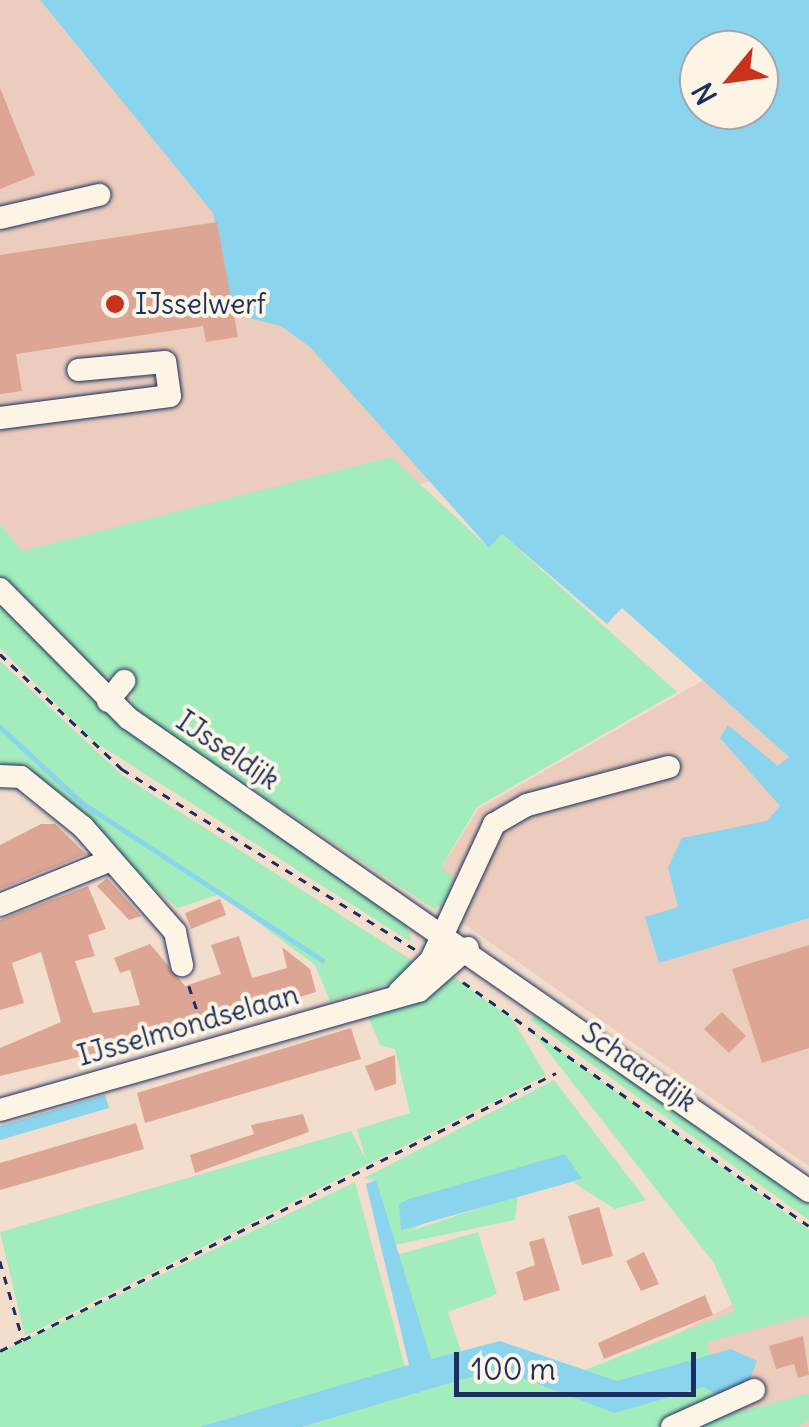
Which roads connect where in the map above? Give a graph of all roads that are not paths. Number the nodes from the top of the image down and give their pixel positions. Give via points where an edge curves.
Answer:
1 (99, 196) dead end
2 (0, 218) edge
3 (78, 370) dead end
4 (0, 418) edge
5 (0, 589) edge
6 (124, 681) dead end
7 (108, 701) junction
8 (669, 767) dead end
9 (0, 776) edge
10 (111, 860) junction
11 (0, 905) edge
12 (445, 933) junction
13 (468, 948) junction
14 (182, 965) road end
15 (440, 966) junction
16 (0, 1110) edge
17 (809, 1191) edge
18 (754, 1390) dead end
19 (672, 1427) edge

1 - 2 street
3 - 4 street via 165,362 170,396
5 - 7 street, IJsseldijk
6 - 7 street
7 - 12 street, IJsseldijk
8 - 12 street, IJsselmondselaan via 501,818 474,851
9 - 10 street via 21,777
10 - 11 street
10 - 14 street via 175,932
12 - 13 street, Schaardijk
12 - 15 street, IJsselmondselaan
13 - 15 street, IJsselmondselaan
13 - 17 street, Schaardijk
15 - 16 street, IJsselmondselaan via 392,997
18 - 19 street

